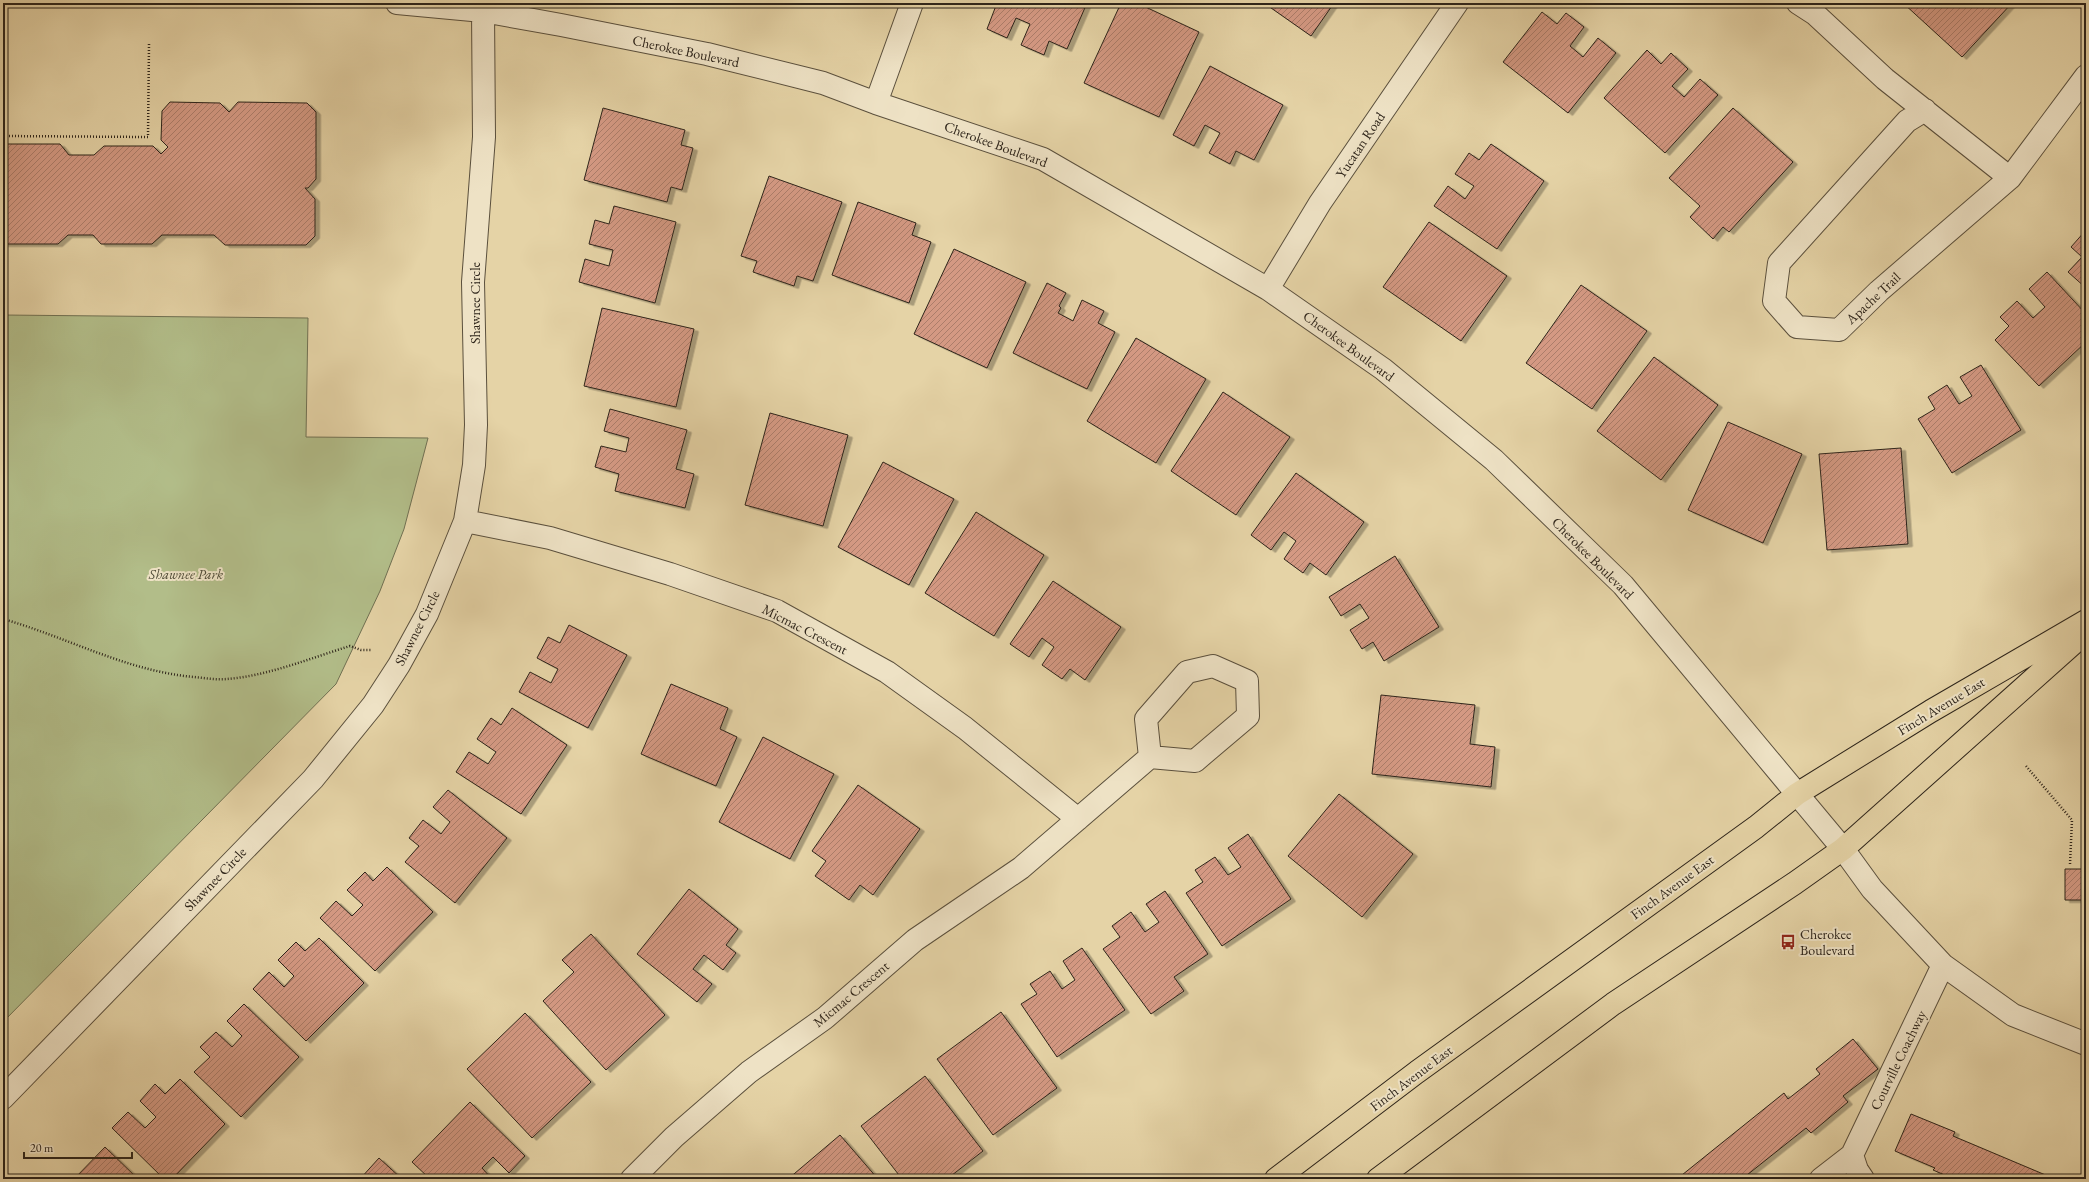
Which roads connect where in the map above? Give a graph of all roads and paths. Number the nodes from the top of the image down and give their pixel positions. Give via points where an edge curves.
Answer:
1 (397, 3) edge
2 (912, 3) edge
3 (1457, 3) edge
4 (1798, 3) edge
5 (482, 11) junction
6 (149, 44) dead end
7 (2086, 76) edge
8 (876, 103) junction
9 (1925, 110) junction
10 (3, 136) edge
11 (2010, 178) junction
12 (1268, 289) junction
13 (466, 521) junction
14 (3, 619) edge
15 (2086, 621) edge
16 (2086, 632) edge
17 (375, 650) dead end
18 (1150, 757) junction
19 (2026, 766) dead end
20 (1797, 794) junction
21 (1078, 819) junction
22 (1843, 849) junction
23 (2070, 864) dead end
24 (1943, 965) junction
25 (2086, 1044) edge
26 (3, 1098) edge
27 (1852, 1155) junction
28 (632, 1179) edge
29 (1276, 1179) edge
30 (1378, 1179) edge
31 (1821, 1179) edge
32 (1863, 1179) edge

1 - 5 street, Cherokee Boulevard
2 - 8 street
3 - 12 street, Yucatan Road via 1320,204
4 - 9 street via 1815,14 1885,79
5 - 8 street, Cherokee Boulevard via 707,54 823,83
5 - 13 street, Shawnee Circle via 484,137 473,282 476,425 474,465
6 - 10 path via 148,137
7 - 11 street, Apache Trail
8 - 12 street, Cherokee Boulevard via 1043,159
9 - 11 street
9 - 11 street, Apache Trail via 1907,121 1779,263 1774,301 1797,327 1840,330 1879,291
12 - 20 street, Cherokee Boulevard via 1383,369 1494,460 1623,584
13 - 21 street, Micmac Crescent via 550,538 670,574 777,611 887,672 965,728
13 - 26 street, Shawnee Circle via 427,614 373,705 313,779
14 - 17 path via 106,657 158,672 201,678 227,679 260,673 350,646 361,650
15 - 20 main road, Finch Avenue East via 1931,710
16 - 22 main road
18 - 18 street via 1146,719 1187,672 1213,666 1246,681 1248,716 1194,761
18 - 21 street, Micmac Crescent
19 - 23 path via 2072,820
20 - 22 street, Cherokee Boulevard
20 - 29 main road, Finch Avenue East via 1756,827 1417,1072
21 - 28 street, Micmac Crescent via 1021,868 915,940 825,1018 749,1072 674,1137
22 - 24 street, Cherokee Boulevard via 1872,889
22 - 30 main road via 1613,1004
24 - 25 street, Cherokee Boulevard via 2013,1015
24 - 27 street, Courville Coachway
27 - 31 street, Courville Coachway
27 - 32 street

